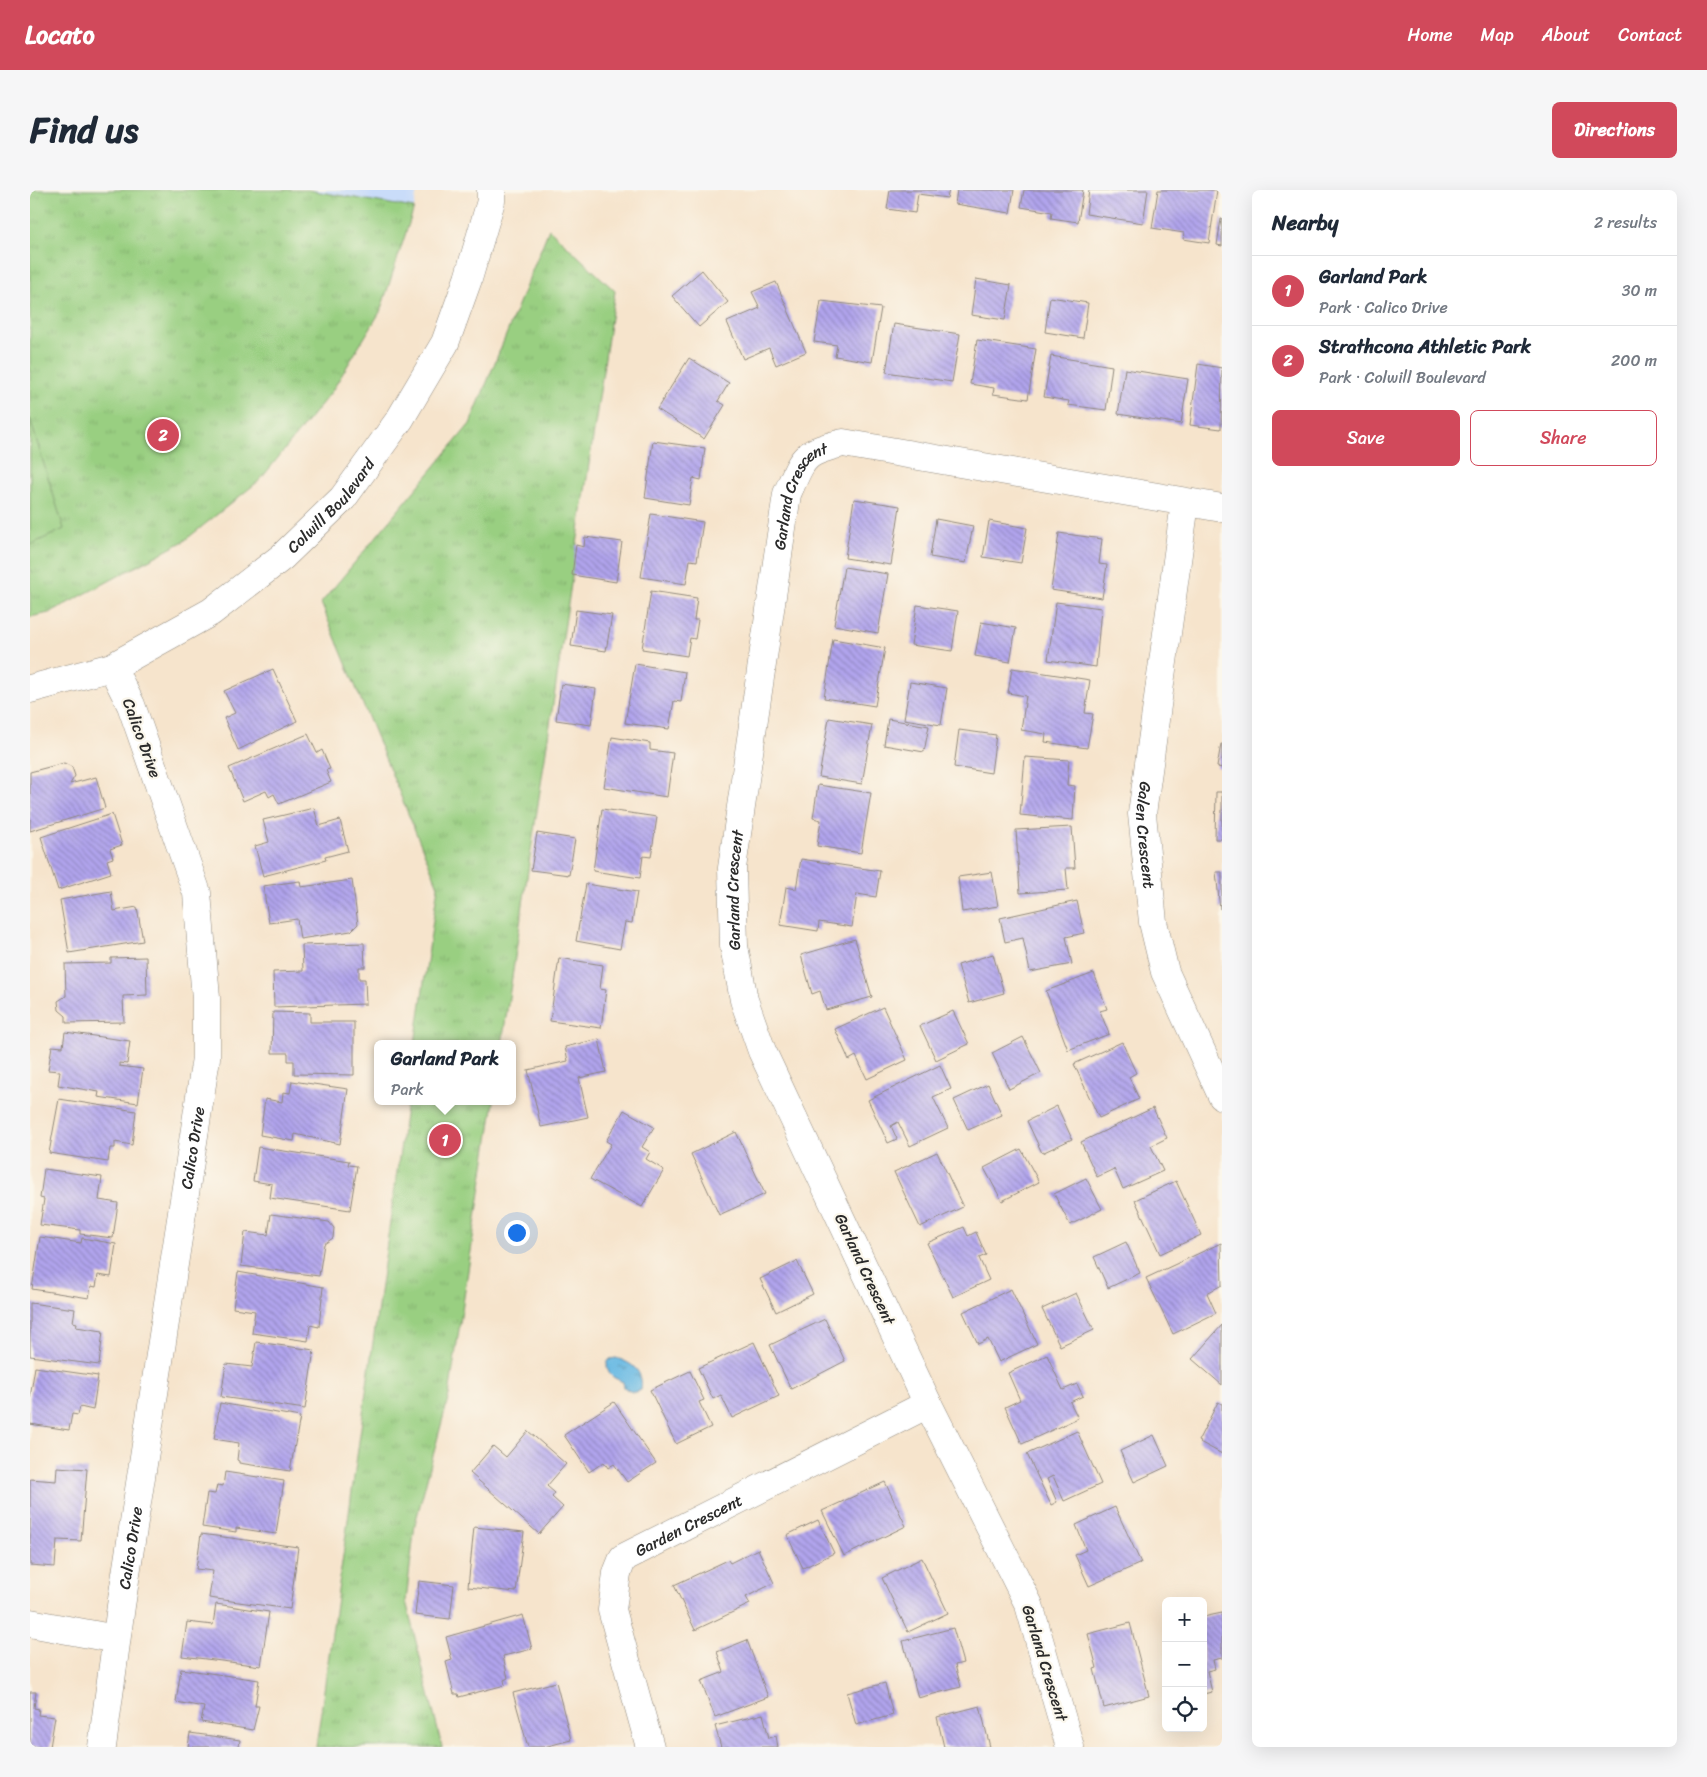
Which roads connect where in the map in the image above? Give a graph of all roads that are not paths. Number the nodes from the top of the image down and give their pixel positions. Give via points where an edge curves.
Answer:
1 (491, 190) edge
2 (1185, 502) junction
3 (1222, 508) edge
4 (112, 667) junction
5 (30, 689) edge
6 (1222, 1096) edge
7 (928, 1404) junction
8 (30, 1623) edge
9 (116, 1639) junction
10 (102, 1747) edge
11 (650, 1747) edge
12 (1070, 1747) edge

1 - 4 street, Colwill Boulevard via 468,279 444,343 400,419 344,498 282,557 211,612
2 - 3 street, Garland Crescent
2 - 6 street, Galen Crescent via 1142,814 1152,922 1165,972
2 - 7 street, Garland Crescent via 843,443 815,450 802,462 787,494 732,868 734,946 744,1000 762,1051
4 - 5 street, Colwill Boulevard
4 - 9 street, Calico Drive via 131,705 197,893 206,998 206,1058
7 - 11 street, Garden Crescent via 623,1558 617,1572 612,1610
7 - 12 street, Garland Crescent via 1029,1605
8 - 9 street
9 - 10 street, Calico Drive

